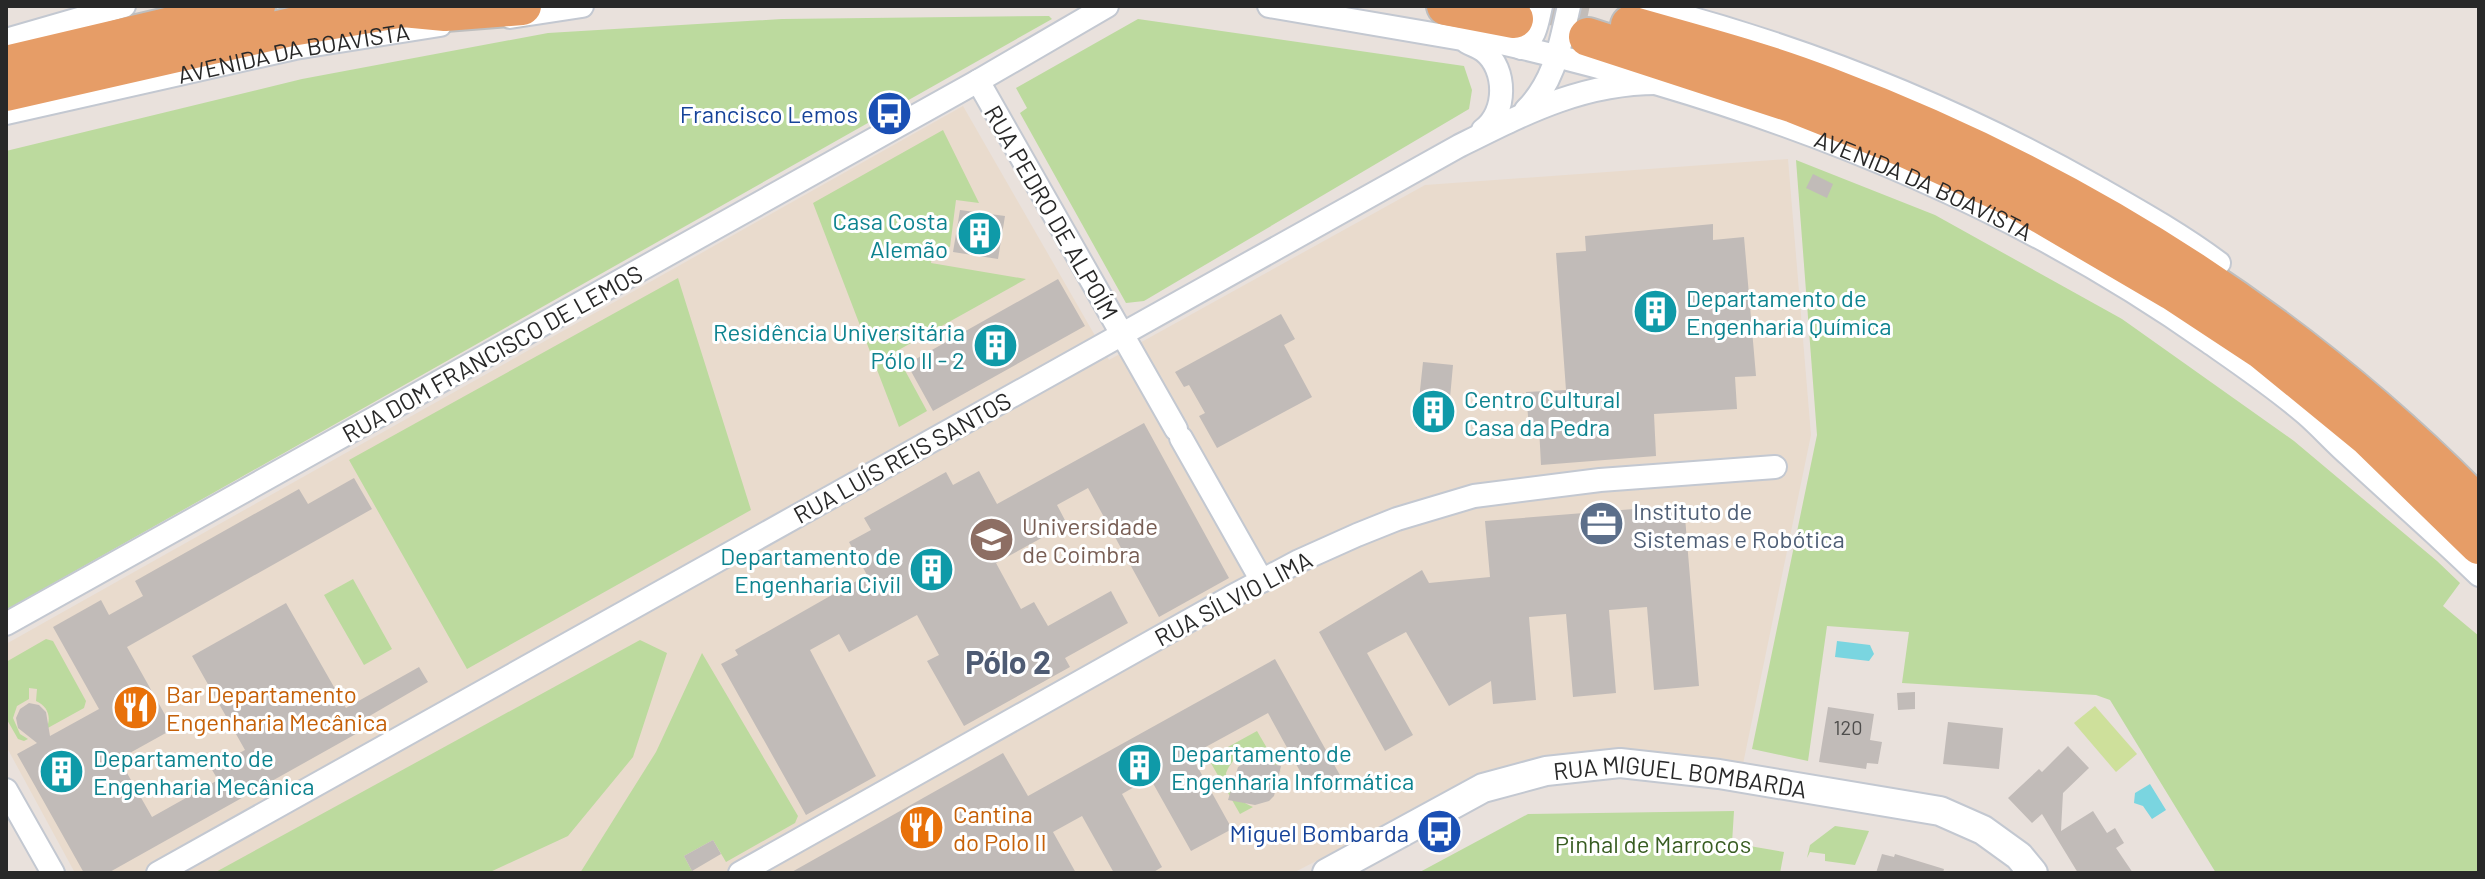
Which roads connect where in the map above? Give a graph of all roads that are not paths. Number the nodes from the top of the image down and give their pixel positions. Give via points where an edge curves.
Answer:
1 (124, 6) edge
2 (256, 6) edge
3 (522, 6) edge
4 (582, 6) edge
5 (1107, 6) edge
6 (1269, 6) edge
7 (1646, 6) edge
8 (409, 7) edge
9 (1454, 23) edge
10 (1525, 24) edge
11 (1577, 28) edge
12 (6, 40) edge
13 (6, 65) edge
14 (978, 81) junction
15 (1660, 83) junction
16 (6, 92) edge
17 (6, 113) edge
18 (1523, 114) junction
19 (1459, 146) junction
20 (2219, 263) joint
21 (1122, 334) junction
22 (2290, 337) junction
23 (1775, 467) dead end
24 (2479, 506) edge
25 (2479, 545) edge
26 (2479, 575) edge
27 (1262, 581) junction
28 (6, 624) edge
29 (6, 790) edge
30 (53, 873) edge
31 (158, 873) edge
32 (740, 873) edge
33 (1327, 873) edge
34 (2033, 873) edge

1 - 12 street
2 - 13 highway, AVENIDA DA BOAVISTA
3 - 8 highway, AVENIDA DA BOAVISTA via 445,12
4 - 17 street, AVENIDA DA BOAVISTA via 309,46
5 - 14 street, RUA PEDRO DE ALPOÍM
6 - 9 street, AVENIDA DA BOAVISTA
7 - 20 street via 1807,56 1923,100 2032,151
8 - 16 highway, AVENIDA DA BOAVISTA via 291,27
9 - 10 highway, AVENIDA DA BOAVISTA
9 - 19 street via 1486,52 1497,70 1501,105 1491,125
10 - 11 street, AVENIDA DA BOAVISTA
11 - 15 street, AVENIDA DA BOAVISTA
11 - 18 street via 1549,81
11 - 22 highway, AVENIDA DA BOAVISTA via 1720,50 1912,119 2133,233
11 - 25 highway, AVENIDA DA BOAVISTA via 1794,104 2013,198 2263,351 2367,436
14 - 21 street, RUA PEDRO DE ALPOÍM
14 - 28 street, RUA DOM FRANCISCO DE LEMOS
15 - 18 street, RUA LUÍS REIS SANTOS via 1575,93
15 - 26 street, AVENIDA DA BOAVISTA via 1894,167 2081,259 2159,307 2306,414
18 - 19 street, RUA LUÍS REIS SANTOS
19 - 21 street, RUA LUÍS REIS SANTOS
20 - 22 highway via 2269,305
21 - 27 street, RUA PEDRO DE ALPOÍM
21 - 31 street, RUA LUÍS REIS SANTOS
22 - 24 highway, AVENIDA DA BOAVISTA via 2386,417
23 - 27 street, RUA SÍLVIO LIMA via 1474,496 1357,535
27 - 32 street, RUA SÍLVIO LIMA
29 - 30 street
33 - 34 street, RUA MIGUEL BOMBARDA via 1483,788 1546,771 1620,763 1940,811 1983,830

